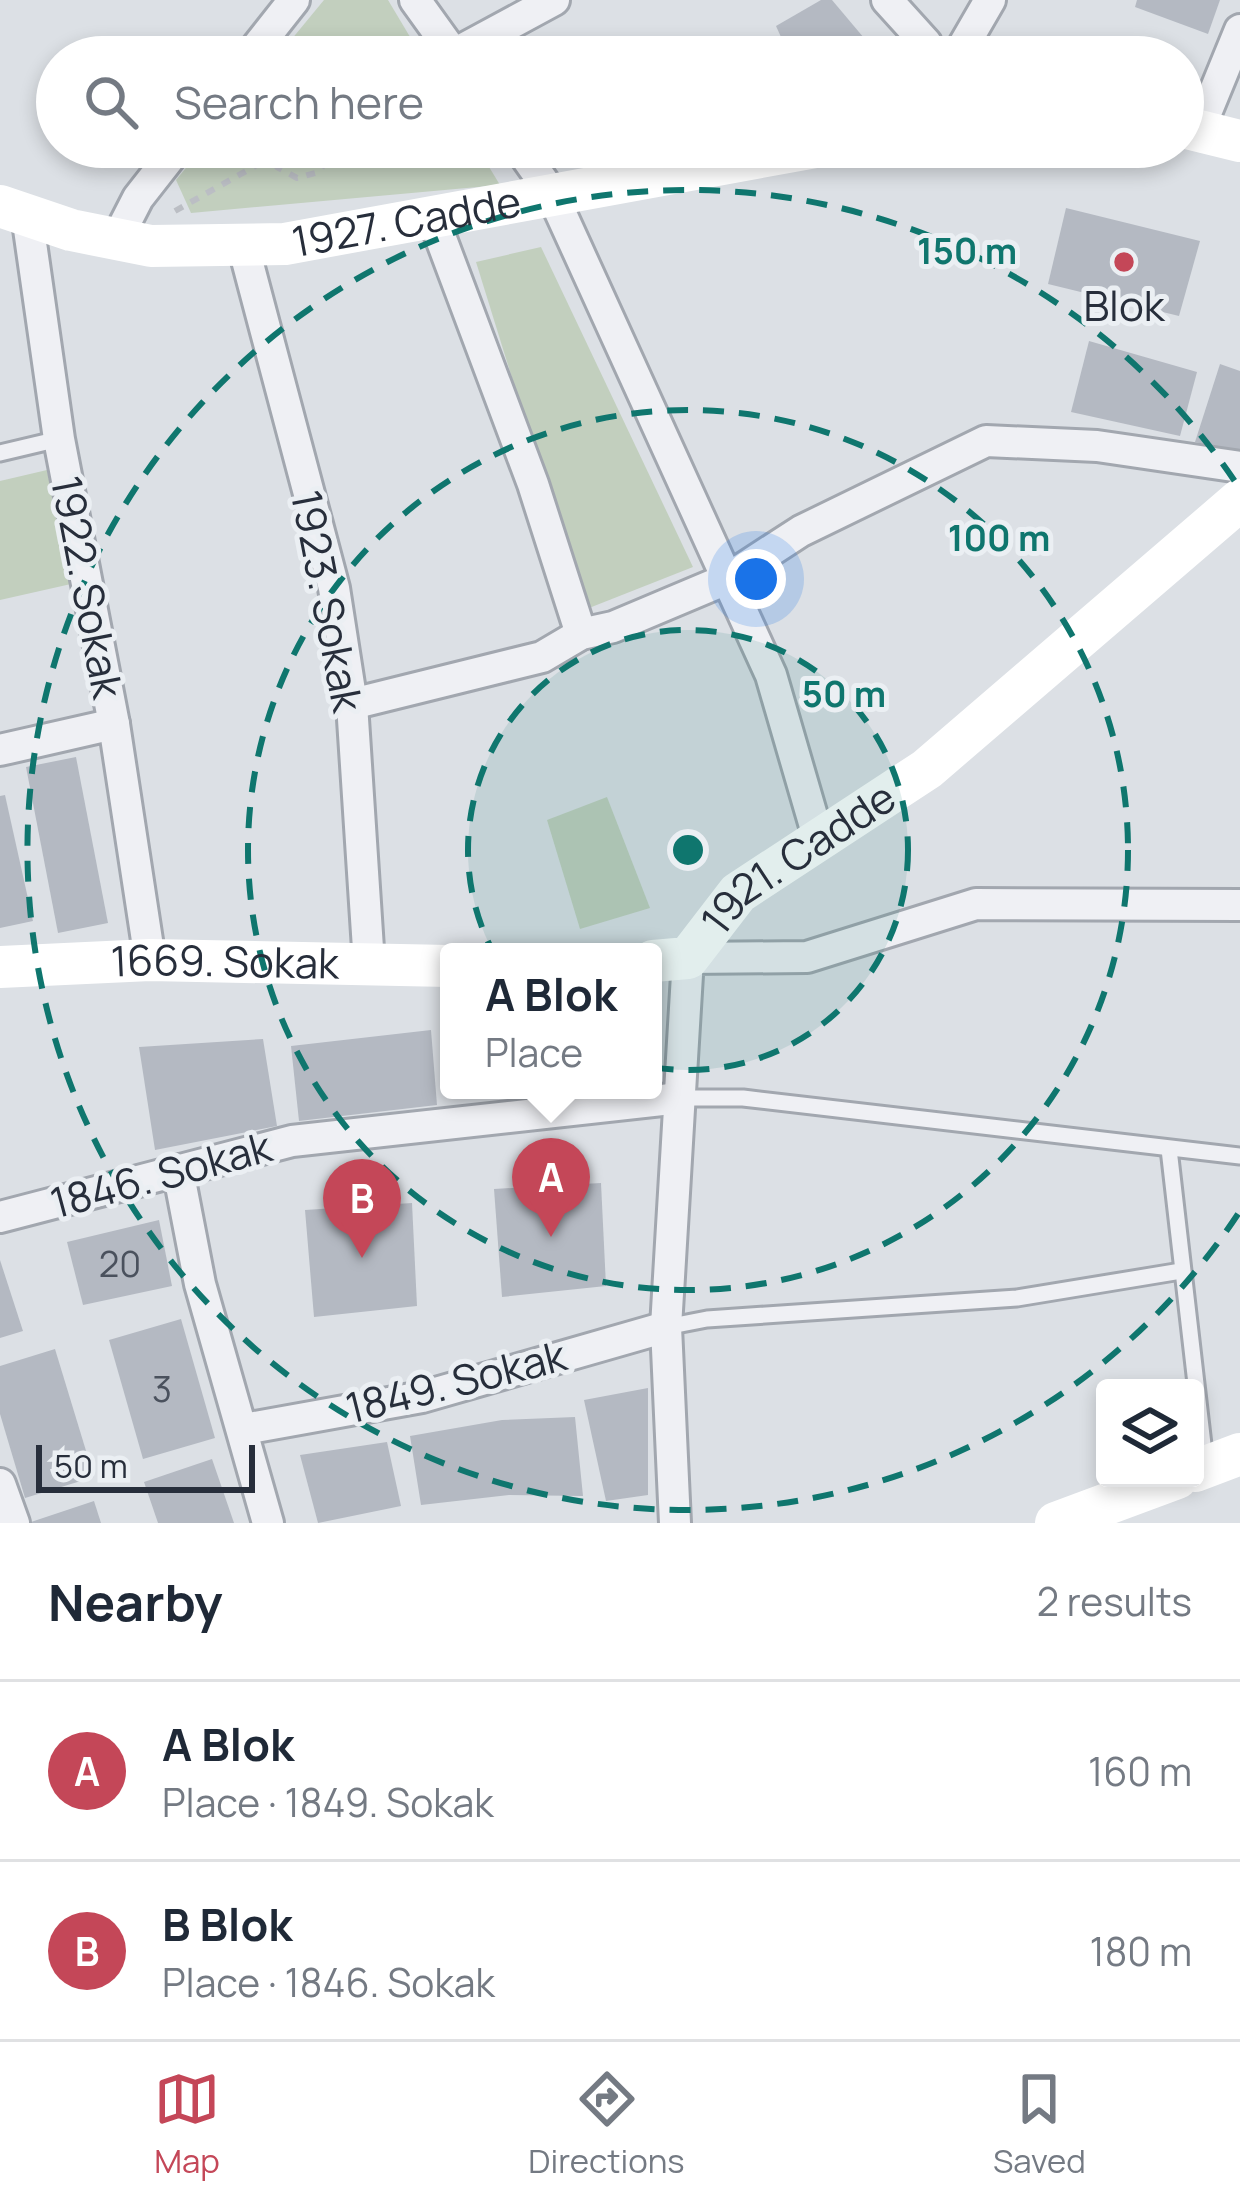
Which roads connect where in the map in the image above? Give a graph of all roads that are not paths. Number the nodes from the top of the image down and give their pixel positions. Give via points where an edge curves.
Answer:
1 (294, 0) edge
2 (415, 0) edge
3 (554, 0) edge
4 (886, 0) edge
5 (990, 0) edge
6 (1240, 30) edge
7 (266, 36) edge
8 (441, 36) edge
9 (490, 36) edge
10 (919, 36) edge
11 (969, 36) edge
12 (1204, 103) edge
13 (1204, 132) edge
14 (1240, 141) edge
15 (162, 168) edge
16 (534, 168) edge
17 (697, 168) edge
18 (552, 194) junction
19 (13, 210) edge
20 (434, 220) junction
21 (117, 239) junction
22 (243, 244) junction
23 (59, 439) junction
24 (0, 453) edge
25 (1240, 467) edge
26 (1240, 500) edge
27 (727, 579) junction
28 (581, 634) junction
29 (352, 704) junction
30 (113, 724) junction
31 (0, 750) edge
32 (819, 840) junction
33 (1240, 905) edge
34 (150, 960) junction
35 (671, 960) edge
36 (368, 964) junction
37 (440, 966) edge
38 (0, 967) edge
39 (680, 1097) junction
40 (1169, 1149) junction
41 (1240, 1156) edge
42 (178, 1170) junction
43 (0, 1217) edge
44 (1180, 1270) junction
45 (666, 1327) junction
46 (1193, 1379) edge
47 (244, 1429) junction
48 (0, 1484) edge
49 (1151, 1487) edge
50 (14, 1523) edge
51 (268, 1523) edge
52 (675, 1523) edge
53 (1056, 1523) edge

1 - 7 street
2 - 8 street
3 - 9 street
4 - 10 street
5 - 11 street
6 - 12 street
13 - 14 street
15 - 21 street
16 - 18 street
17 - 18 street, 1927. Cadde
18 - 20 street, 1927. Cadde
18 - 27 street
19 - 21 street, 1927. Cadde
19 - 23 street, 1922. Sokak
20 - 22 street, 1927. Cadde
20 - 28 street
21 - 22 street, 1927. Cadde
22 - 29 street, 1923. Sokak via 334,588
23 - 24 lane
23 - 30 street, 1922. Sokak
25 - 27 street via 1097,446 986,441 801,530
26 - 32 street, 1921. Cadde via 927,769
27 - 28 street
27 - 32 street via 772,675
28 - 29 street via 485,675
29 - 36 street, 1923. Sokak
30 - 31 street
30 - 34 street, 1922. Sokak
32 - 35 street, 1921. Cadde via 739,892
33 - 35 street via 976,904 807,957
34 - 36 street, 1669. Sokak
34 - 38 street, 1669. Sokak
35 - 39 street, 1921. Cadde
36 - 37 street, 1669. Sokak
39 - 40 lane
39 - 42 street, 1846. Sokak via 292,1141
39 - 45 street, 1921. Cadde
40 - 41 lane
40 - 44 lane
42 - 43 street, 1846. Sokak
42 - 47 street via 200,1284
44 - 45 lane via 1017,1298
44 - 46 lane
45 - 47 street, 1849. Sokak via 422,1397
45 - 52 street, 1921. Cadde
47 - 51 street
48 - 50 street
49 - 53 street

